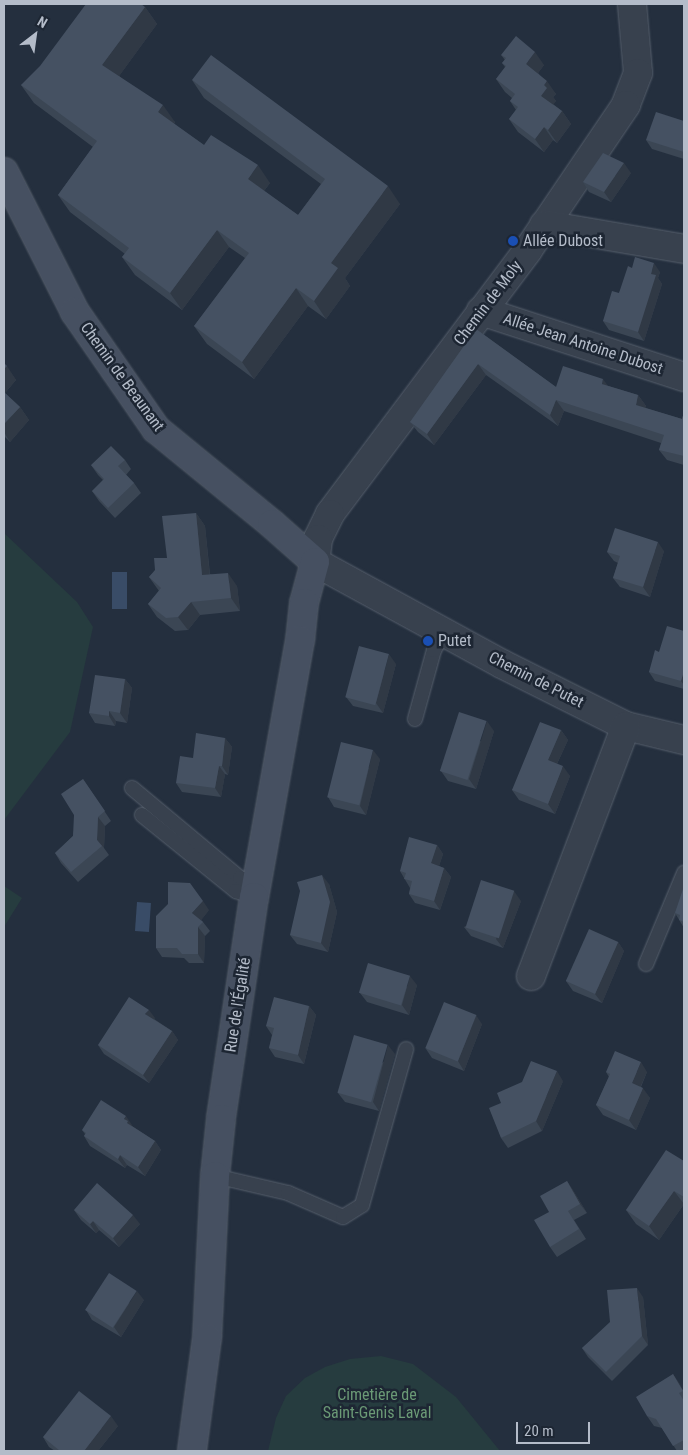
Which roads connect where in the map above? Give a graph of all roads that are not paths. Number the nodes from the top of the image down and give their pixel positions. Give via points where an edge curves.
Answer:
1 (632, 4) edge
2 (4, 172) edge
3 (544, 225) junction
4 (684, 249) edge
5 (481, 311) junction
6 (684, 377) edge
7 (315, 562) junction
8 (445, 631) junction
9 (415, 719) dead end
10 (626, 726) junction
11 (684, 740) edge
12 (132, 788) dead end
13 (142, 815) dead end
14 (684, 873) edge
15 (256, 891) junction
16 (646, 964) dead end
17 (531, 976) dead end
18 (406, 1048) dead end
19 (215, 1176) junction
20 (192, 1451) edge

1 - 3 street, Chemin de Moly via 638,73 626,105
2 - 7 street, Chemin de Beaunant via 75,312 156,429
3 - 4 street
3 - 5 street, Chemin de Moly
5 - 6 street, Allée Jean Antoine Dubost
5 - 7 street, Chemin de Moly via 330,514 318,539
7 - 8 street, Chemin de Putet
7 - 15 street, Rue de l'Égalité via 304,603
8 - 9 lane via 434,650
8 - 10 street, Chemin de Putet via 502,664
10 - 11 street, Chemin de Putet
10 - 17 street
12 - 15 lane
13 - 15 lane via 236,891
14 - 16 lane
15 - 19 street, Rue de l'Égalité
18 - 19 lane via 362,1204 343,1217 288,1192
19 - 20 street, Rue de l'Égalité via 207,1338

